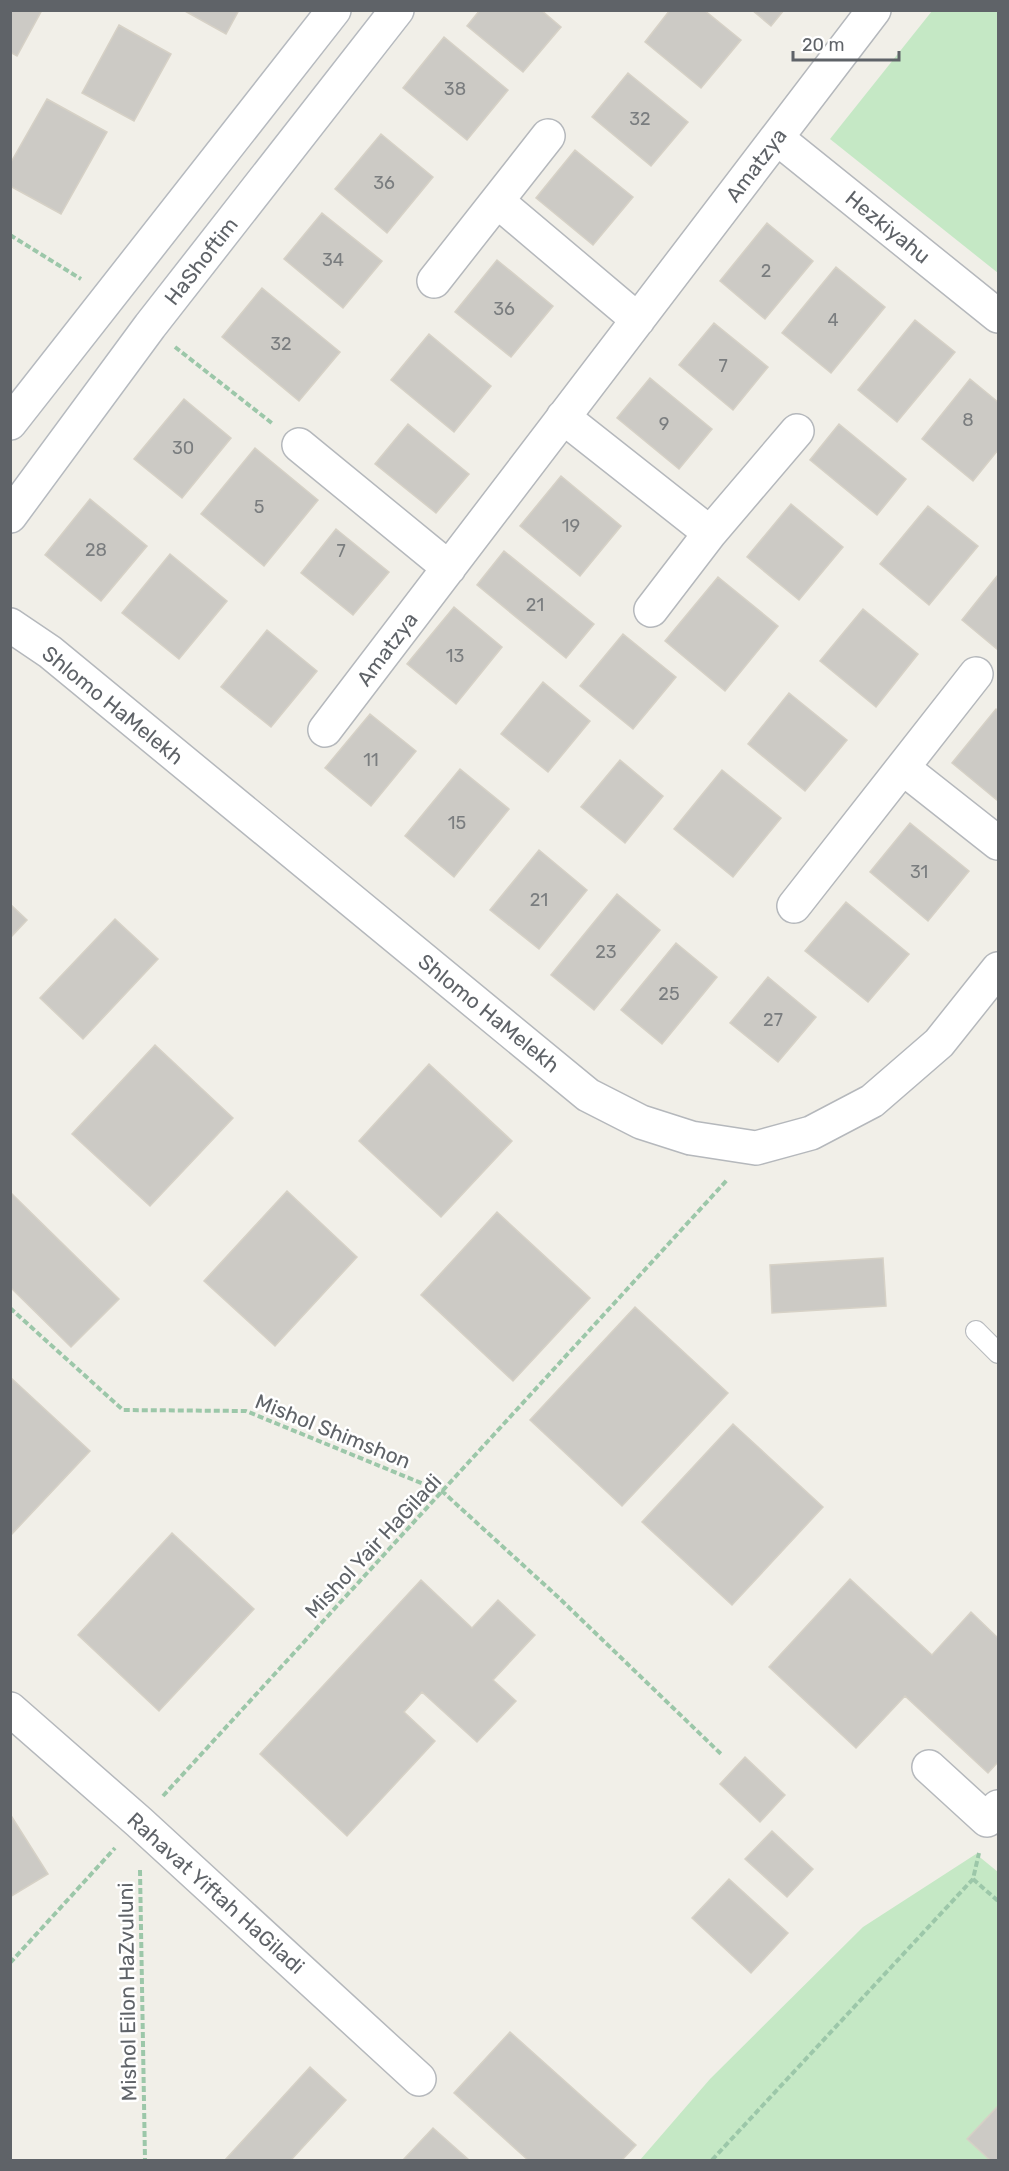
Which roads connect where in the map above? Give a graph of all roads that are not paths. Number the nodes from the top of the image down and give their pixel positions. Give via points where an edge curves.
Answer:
1 (334, 10) edge
2 (397, 10) edge
3 (874, 10) edge
4 (548, 136) dead end
5 (777, 138) junction
6 (497, 201) junction
7 (434, 281) dead end
8 (999, 315) edge
9 (638, 320) junction
10 (563, 417) junction
11 (10, 423) edge
12 (796, 431) dead end
13 (299, 445) road end
14 (10, 516) edge
15 (710, 533) junction
16 (449, 568) junction
17 (651, 610) dead end
18 (10, 625) edge
19 (976, 674) dead end
20 (325, 730) dead end
21 (903, 768) junction
22 (999, 843) edge
23 (794, 906) dead end
24 (999, 969) edge
25 (976, 1331) dead end
26 (999, 1353) edge
27 (10, 1709) edge
28 (929, 1767) dead end
29 (993, 1814) edge
30 (419, 2079) dead end

1 - 11 street
2 - 14 street, HaShoftim via 150,326
3 - 5 street, Amatzya
4 - 6 street
5 - 8 street, Hezkiyahu
5 - 9 street, Amatzya
6 - 7 street
6 - 9 street
9 - 10 street, Amatzya
10 - 15 street
10 - 16 street, Amatzya
12 - 15 street
13 - 16 street
15 - 17 street
16 - 20 street, Amatzya
18 - 24 street, Shlomo HaMelekh via 50,652 588,1095 641,1122 691,1138 756,1148 811,1133 872,1101 939,1043
19 - 21 street
21 - 22 street
21 - 23 street
25 - 26 lane
27 - 30 street, Rahavat Yiftah HaGiladi
28 - 29 street

